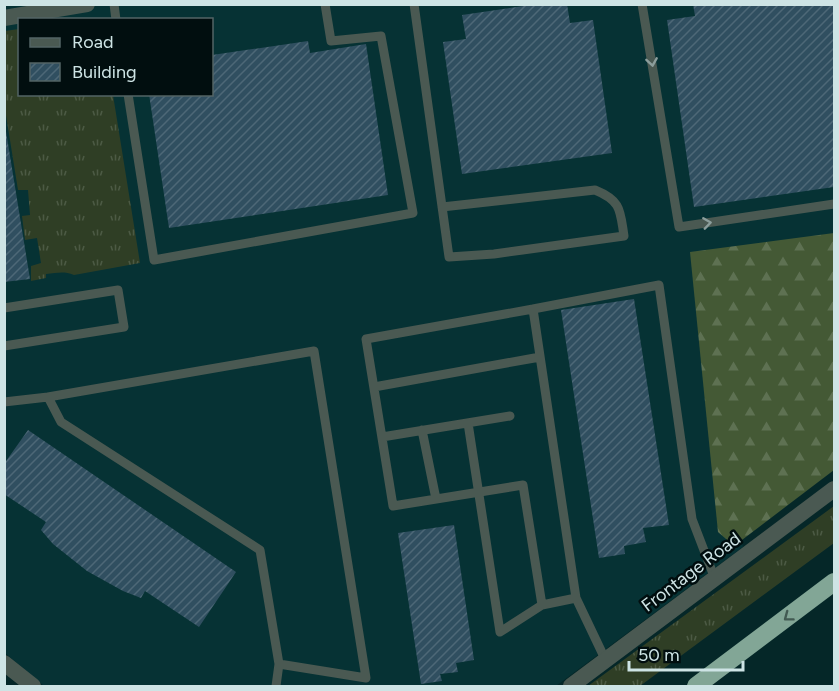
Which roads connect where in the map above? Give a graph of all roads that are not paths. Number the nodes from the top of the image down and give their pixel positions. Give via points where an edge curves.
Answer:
1 (87, 4) edge
2 (325, 4) edge
3 (414, 4) edge
4 (642, 4) edge
5 (4, 18) edge
6 (128, 96) edge
7 (834, 204) edge
8 (442, 207) junction
9 (4, 308) edge
10 (533, 309) junction
11 (4, 346) edge
12 (540, 357) junction
13 (374, 387) junction
14 (48, 397) junction
15 (4, 402) edge
16 (510, 416) dead end
17 (468, 423) junction
18 (422, 430) junction
19 (382, 437) junction
20 (834, 489) edge
21 (479, 492) junction
22 (436, 499) junction
23 (715, 579) junction
24 (834, 582) edge
25 (576, 598) junction
26 (542, 605) junction
27 (606, 661) junction
28 (4, 663) edge
29 (279, 664) junction
30 (33, 687) edge
31 (276, 687) edge
32 (571, 687) edge
33 (696, 687) edge

1 - 5 street
2 - 6 lane via 331,41 381,36 413,213 154,260
3 - 8 lane
4 -> 7 lane via 679,227
8 - 8 lane via 449,257 624,236 620,210 611,196 595,190
9 - 11 lane via 118,290 124,327
10 - 12 lane
10 - 13 lane via 366,339
10 - 23 lane via 658,285 692,519
12 - 13 lane
12 - 25 lane
13 - 19 lane
14 - 15 lane
14 - 29 lane via 61,422 260,550
14 - 29 lane via 314,351 366,678
16 - 17 lane
17 - 18 lane
17 - 21 lane
18 - 19 lane
18 - 22 lane
19 - 22 lane via 393,506
20 - 23 street, Frontage Road
21 - 22 lane
21 - 26 lane via 523,485
21 - 26 lane via 500,632
23 - 27 street, Frontage Road
24 -> 33 highway
25 - 26 lane
25 - 27 lane
27 - 32 street, Frontage Road
28 - 30 street
29 - 31 lane

